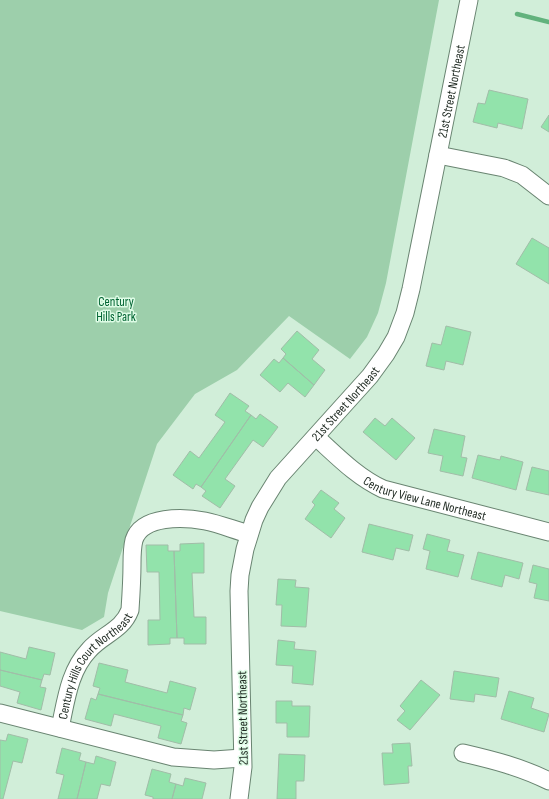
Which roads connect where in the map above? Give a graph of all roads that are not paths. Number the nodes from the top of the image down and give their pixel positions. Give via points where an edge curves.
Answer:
1 (469, 0) edge
2 (438, 155) junction
3 (549, 196) edge
4 (316, 436) junction
5 (549, 532) edge
6 (249, 534) junction
7 (0, 713) edge
8 (60, 728) junction
9 (463, 753) dead end
10 (242, 758) junction
11 (549, 781) edge
12 (239, 799) edge

1 - 2 street, 21st Street Northeast
2 - 3 street via 504,168 522,175
2 - 4 street, 21st Street Northeast via 411,289 396,336 370,376
4 - 5 street, Century View Lane Northeast via 366,480 383,489
4 - 6 street, 21st Street Northeast via 268,492
6 - 8 street, Century Hills Court Northeast via 190,519 154,521 138,532 132,549 128,617 81,659 71,683
6 - 10 street, 21st Street Northeast via 239,591
7 - 8 street, Century Hills Court Northeast
8 - 10 street, Century Hills Court Northeast via 173,757 214,760
9 - 11 street via 512,765
10 - 12 street, 21st Street Northeast

